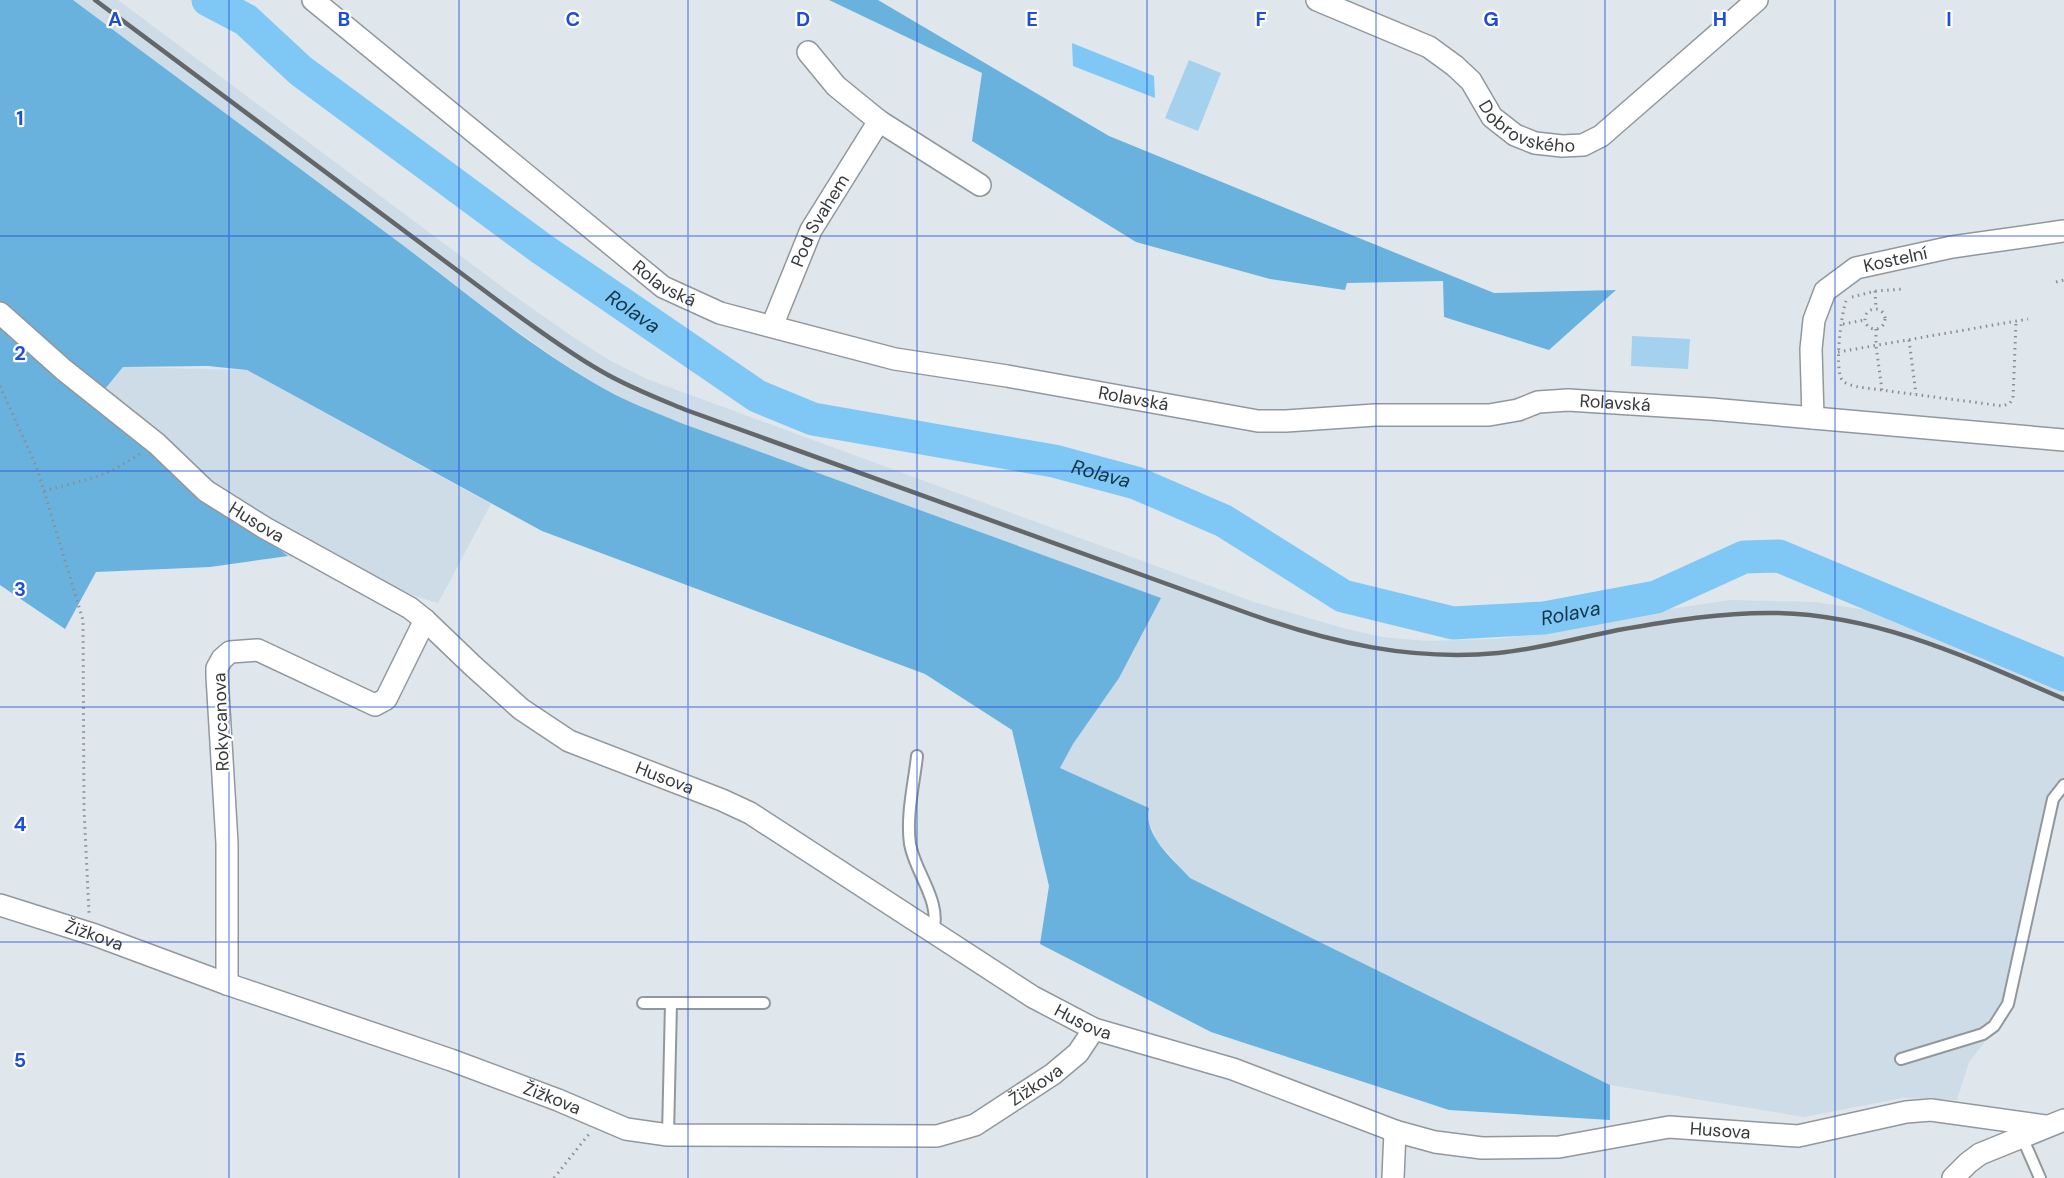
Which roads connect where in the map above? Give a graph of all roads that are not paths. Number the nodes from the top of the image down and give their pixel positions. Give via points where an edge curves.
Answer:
1 (313, 0) edge
2 (1317, 0) edge
3 (1757, 0) edge
4 (808, 52) dead end
5 (879, 121) junction
6 (980, 185) dead end
7 (2064, 231) edge
8 (0, 313) edge
9 (772, 326) junction
10 (1813, 418) junction
11 (2064, 440) edge
12 (425, 620) junction
13 (917, 756) dead end
14 (2064, 785) edge
15 (0, 905) edge
16 (933, 932) junction
17 (227, 984) junction
18 (643, 1003) dead end
19 (671, 1003) junction
20 (764, 1003) dead end
21 (1094, 1029) junction
22 (1901, 1059) dead end
23 (2055, 1123) edge
24 (1395, 1131) junction
25 (668, 1135) junction
26 (2022, 1137) junction
27 (1393, 1178) edge
28 (1953, 1178) edge
29 (2040, 1178) edge

1 - 9 street, Rolavská via 663,287 720,313
2 - 3 street, Dobrovského via 1429,47 1471,81 1492,117 1515,135 1535,143 1562,146 1583,145 1601,136
4 - 5 street via 836,86
5 - 6 street
5 - 9 street, Pod Svahem via 811,230
7 - 10 street, Kostelní via 1952,247 1856,268 1825,291 1814,320 1811,349
8 - 12 street, Husova via 157,444 206,491 265,528 391,596
9 - 10 street, Rolavská via 895,360 1258,421 1489,415 1538,402 1568,400
10 - 11 street, Rolavská
12 - 16 street, Husova via 521,709 569,741 750,813
12 - 17 street, Rokycanova via 386,699 375,705 258,650 230,652 217,668 227,843
13 - 16 lane via 909,828 911,846 934,908
14 - 22 lane via 2053,799 2008,1004 1994,1026 1983,1034
15 - 17 street, Žižkova via 90,933
16 - 21 street, Husova via 1033,997
17 - 25 street, Žižkova via 451,1060 626,1129
18 - 19 lane
19 - 20 lane
19 - 25 lane
21 - 24 street, Husova via 1233,1069
21 - 25 street, Žižkova via 1078,1053 1053,1074 975,1125 937,1136
23 - 24 street, Husova via 1931,1110 1798,1136 1669,1127 1559,1147 1482,1148 1435,1142
23 - 26 street
24 - 27 street
26 - 28 street via 1980,1154
26 - 29 lane

